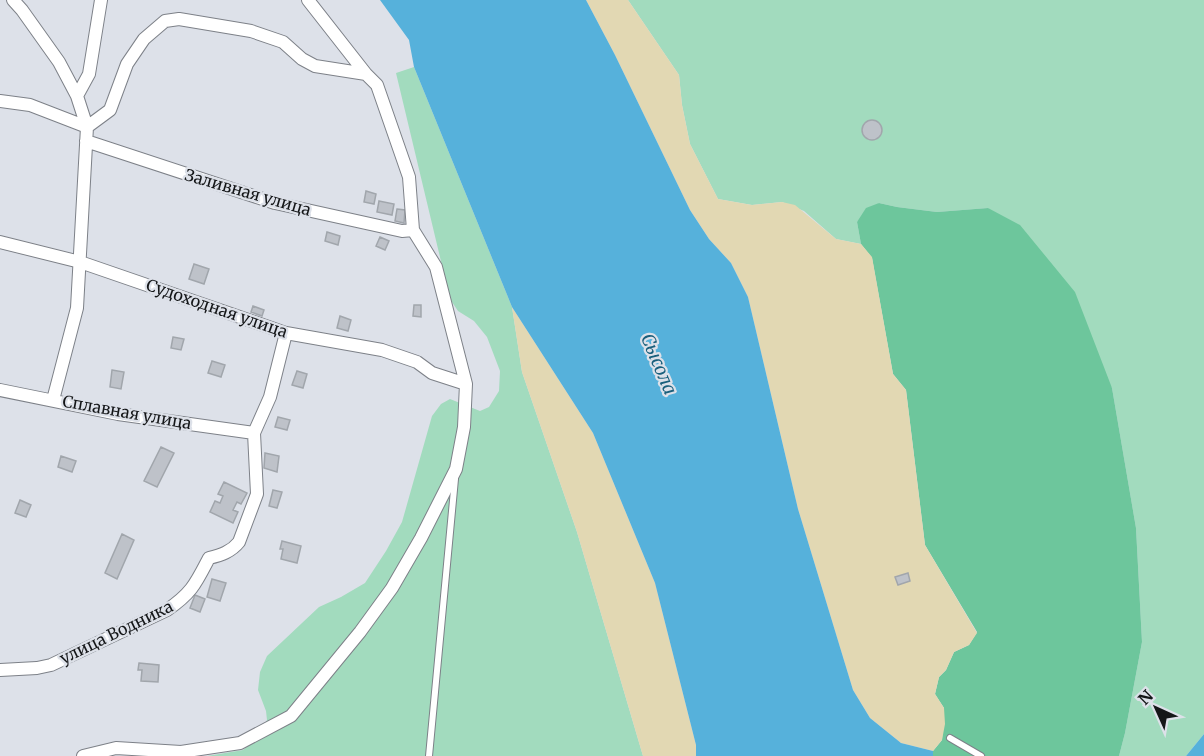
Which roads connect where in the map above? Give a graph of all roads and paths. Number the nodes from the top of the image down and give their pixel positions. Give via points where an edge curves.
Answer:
1 (13, 0) edge
2 (101, 0) edge
3 (308, 0) edge
4 (24, 5) edge
5 (366, 74) junction
6 (76, 96) junction
7 (0, 101) edge
8 (87, 128) junction
9 (86, 141) junction
10 (413, 230) junction
11 (0, 242) edge
12 (80, 262) junction
13 (286, 333) junction
14 (466, 384) junction
15 (0, 390) edge
16 (53, 400) junction
17 (254, 433) junction
18 (456, 469) junction
19 (0, 670) edge
20 (950, 738) dead end
21 (84, 756) edge
22 (429, 756) edge
23 (981, 756) edge

1 - 4 street
2 - 6 street via 89,74
3 - 5 street
4 - 6 street
5 - 8 street via 315,66 283,42 251,31 217,24 165,21 144,39 127,64 110,110
5 - 10 street via 377,85 409,177
6 - 8 street
7 - 8 street via 30,105
8 - 9 street
9 - 10 street, Заливная улица via 275,203 402,231
9 - 12 street
10 - 14 street via 436,267
11 - 12 street, Судоходная улица
12 - 13 street, Судоходная улица
12 - 16 street via 76,308
13 - 14 street, Судоходная улица via 382,350
13 - 17 street, улица Водника via 270,397
14 - 18 street via 464,427
15 - 16 street, Сплавная улица
16 - 17 street, Сплавная улица via 118,414
17 - 19 street, улица Водника via 256,494 243,534 234,548 209,558 194,587 181,600 51,665
18 - 21 street via 392,588 291,716 240,743 181,752 116,748
18 - 22 lane
20 - 23 lane

